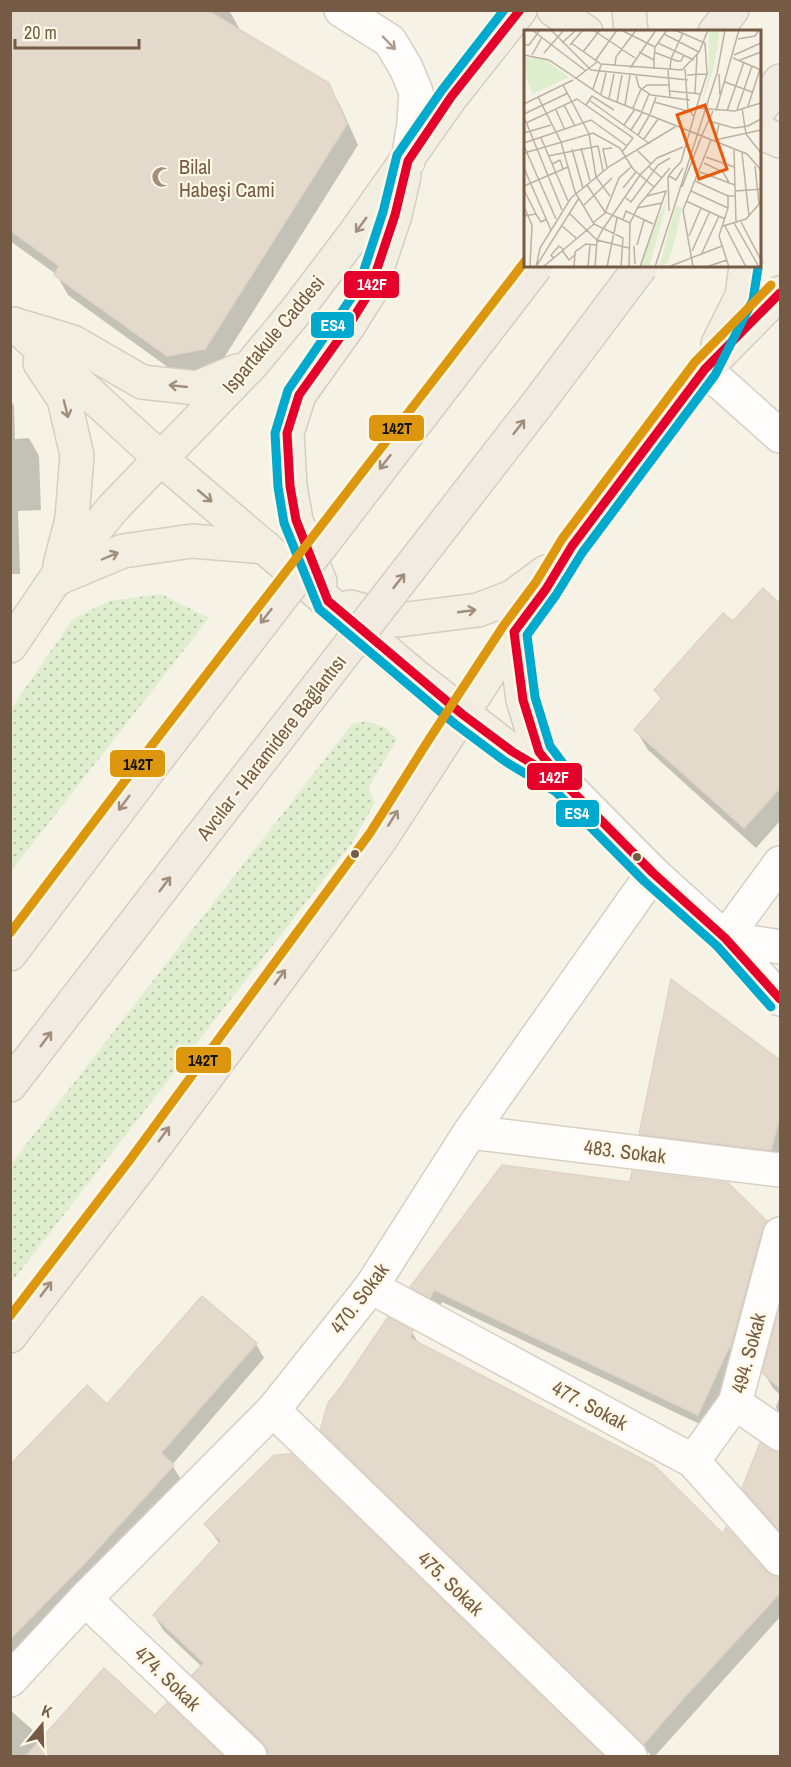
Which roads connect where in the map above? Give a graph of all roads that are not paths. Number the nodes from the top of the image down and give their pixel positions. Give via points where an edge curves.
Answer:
1 (341, 10) edge
2 (520, 10) edge
3 (554, 10) edge
4 (629, 10) edge
5 (732, 10) edge
6 (583, 30) edge
7 (632, 30) edge
8 (717, 30) edge
9 (780, 81) edge
10 (761, 106) edge
11 (761, 133) edge
12 (780, 141) edge
13 (408, 160) junction
14 (535, 267) edge
15 (640, 267) edge
16 (746, 267) edge
17 (780, 293) edge
18 (13, 322) edge
19 (252, 364) junction
20 (705, 369) junction
21 (780, 436) edge
22 (160, 458) junction
23 (572, 546) junction
24 (265, 547) junction
25 (56, 578) junction
26 (328, 600) junction
27 (513, 632) junction
28 (10, 646) edge
29 (462, 714) junction
30 (563, 782) junction
31 (780, 863) edge
32 (653, 873) junction
33 (725, 938) junction
34 (780, 947) edge
35 (10, 954) edge
36 (780, 999) edge
37 (10, 1085) edge
38 (470, 1132) junction
39 (780, 1170) edge
40 (780, 1234) edge
41 (371, 1287) junction
42 (10, 1336) edge
43 (735, 1403) junction
44 (273, 1410) junction
45 (780, 1434) edge
46 (693, 1461) junction
47 (780, 1559) edge
48 (85, 1599) junction
49 (10, 1680) edge
50 (250, 1756) edge
51 (630, 1756) edge

1 -> 13 street via 390,41 406,68 416,92
2 - 13 main road, Ispartakule Caddesi
3 - 6 main road
4 - 7 main road
5 - 8 highway
9 - 10 highway
11 - 12 main road
13 -> 19 main road, Ispartakule Caddesi
13 - 26 main road via 395,215 369,293 299,395 287,433 296,520
14 -> 35 highway, bridge
37 -> 15 highway, Avcılar - Haramidere Bağlantısı, bridge
16 - 20 main road via 742,296
17 - 20 main road
19 -> 18 main road via 197,388 142,382 73,342
18 - 22 main road
18 -> 25 main road via 64,399 77,455 72,519
19 - 22 main road, Ispartakule Caddesi
20 - 21 street
20 - 23 main road
22 -> 24 main road
22 - 25 main road, Ispartakule Caddesi
26 -> 23 main road via 399,620 478,610 512,597 543,575
23 - 27 main road
25 -> 24 main road via 123,550 192,541
24 - 26 main road
25 - 28 main road, Ispartakule Caddesi
26 - 29 main road
27 - 29 main road
27 - 30 main road via 523,700 539,752
29 - 30 main road via 513,752
42 -> 29 highway via 304,945 380,840
30 - 32 street
31 - 33 street
32 - 33 street
32 - 38 street, 470. Sokak
33 - 34 street
33 - 36 street
38 - 39 street, 483. Sokak
38 - 41 street, 470. Sokak
40 - 43 street, 494. Sokak
41 - 44 street, 470. Sokak
41 - 46 street, 477. Sokak
43 - 45 street
43 - 46 street, 494. Sokak
44 - 48 street, 470. Sokak
44 - 51 street, 475. Sokak
46 - 47 street, 477. Sokak
48 - 49 street, 470. Sokak
48 - 50 street, 474. Sokak

